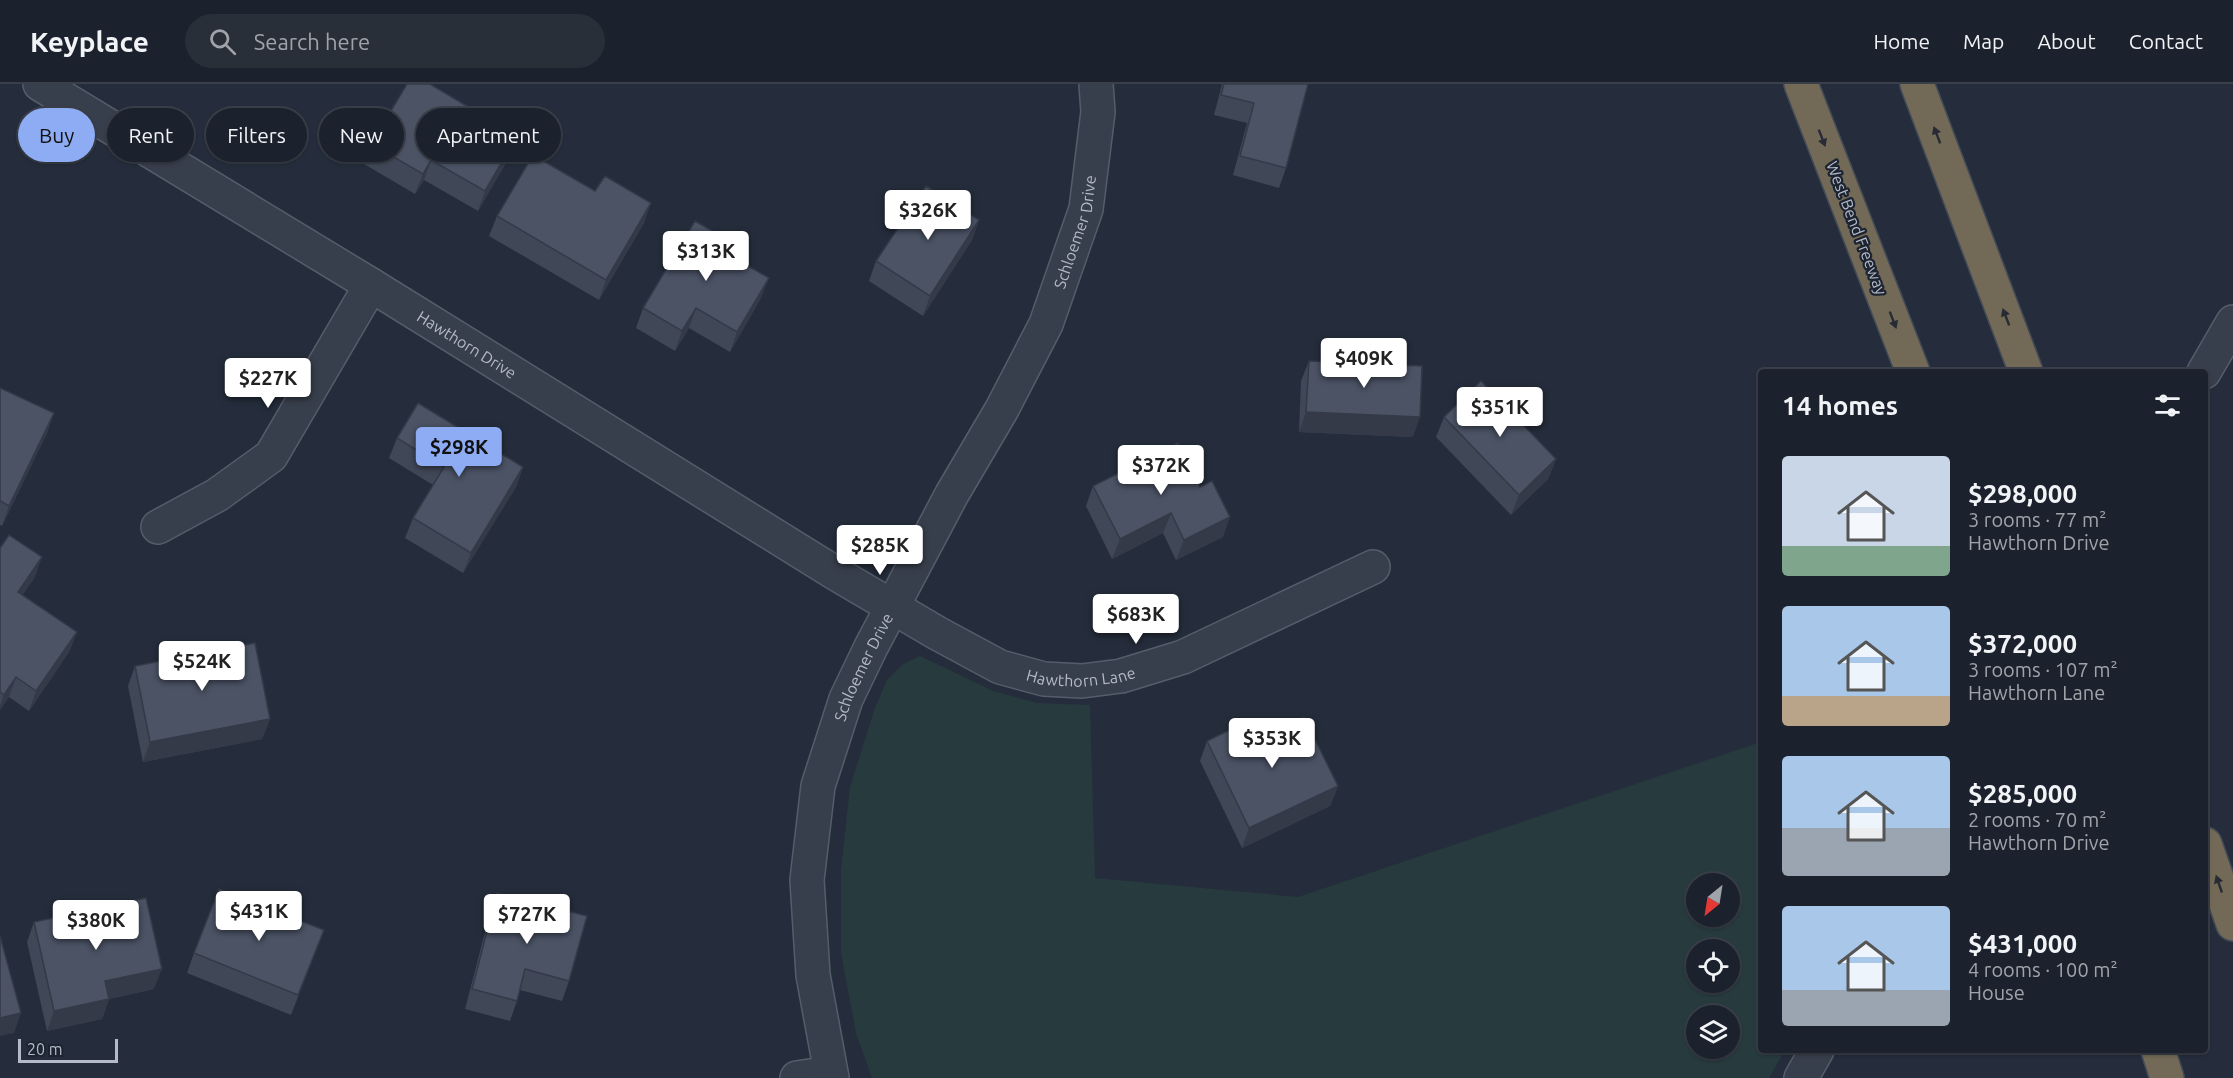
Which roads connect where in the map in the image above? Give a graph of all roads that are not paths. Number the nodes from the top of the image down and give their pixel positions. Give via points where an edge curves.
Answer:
1 (40, 84) edge
2 (1096, 84) edge
3 (1801, 84) edge
4 (1917, 84) edge
5 (371, 285) junction
6 (2233, 322) edge
7 (1912, 369) edge
8 (2025, 369) edge
9 (2207, 369) edge
10 (158, 527) dead end
11 (1373, 567) dead end
12 (892, 607) junction
13 (2208, 853) edge
14 (2233, 924) edge
15 (1814, 1053) edge
16 (2159, 1053) edge
17 (831, 1076) edge
18 (797, 1078) edge
19 (1800, 1078) edge
20 (2167, 1078) edge

1 - 5 street, Hawthorn Drive
2 - 12 street, Schloemer Drive via 1098,112 1086,209 1046,324
3 -> 7 highway, West Bend Freeway
8 -> 4 highway
5 - 10 street via 271,456 217,495
5 - 12 street, Hawthorn Drive
6 - 9 street
11 - 12 street, Hawthorn Lane via 1183,657 1121,676 1082,681 1044,679 1000,667
12 - 17 street, Schloemer Drive via 846,699 818,786 807,880 813,975
14 -> 13 highway
15 - 19 street
16 - 20 highway
17 - 18 street

